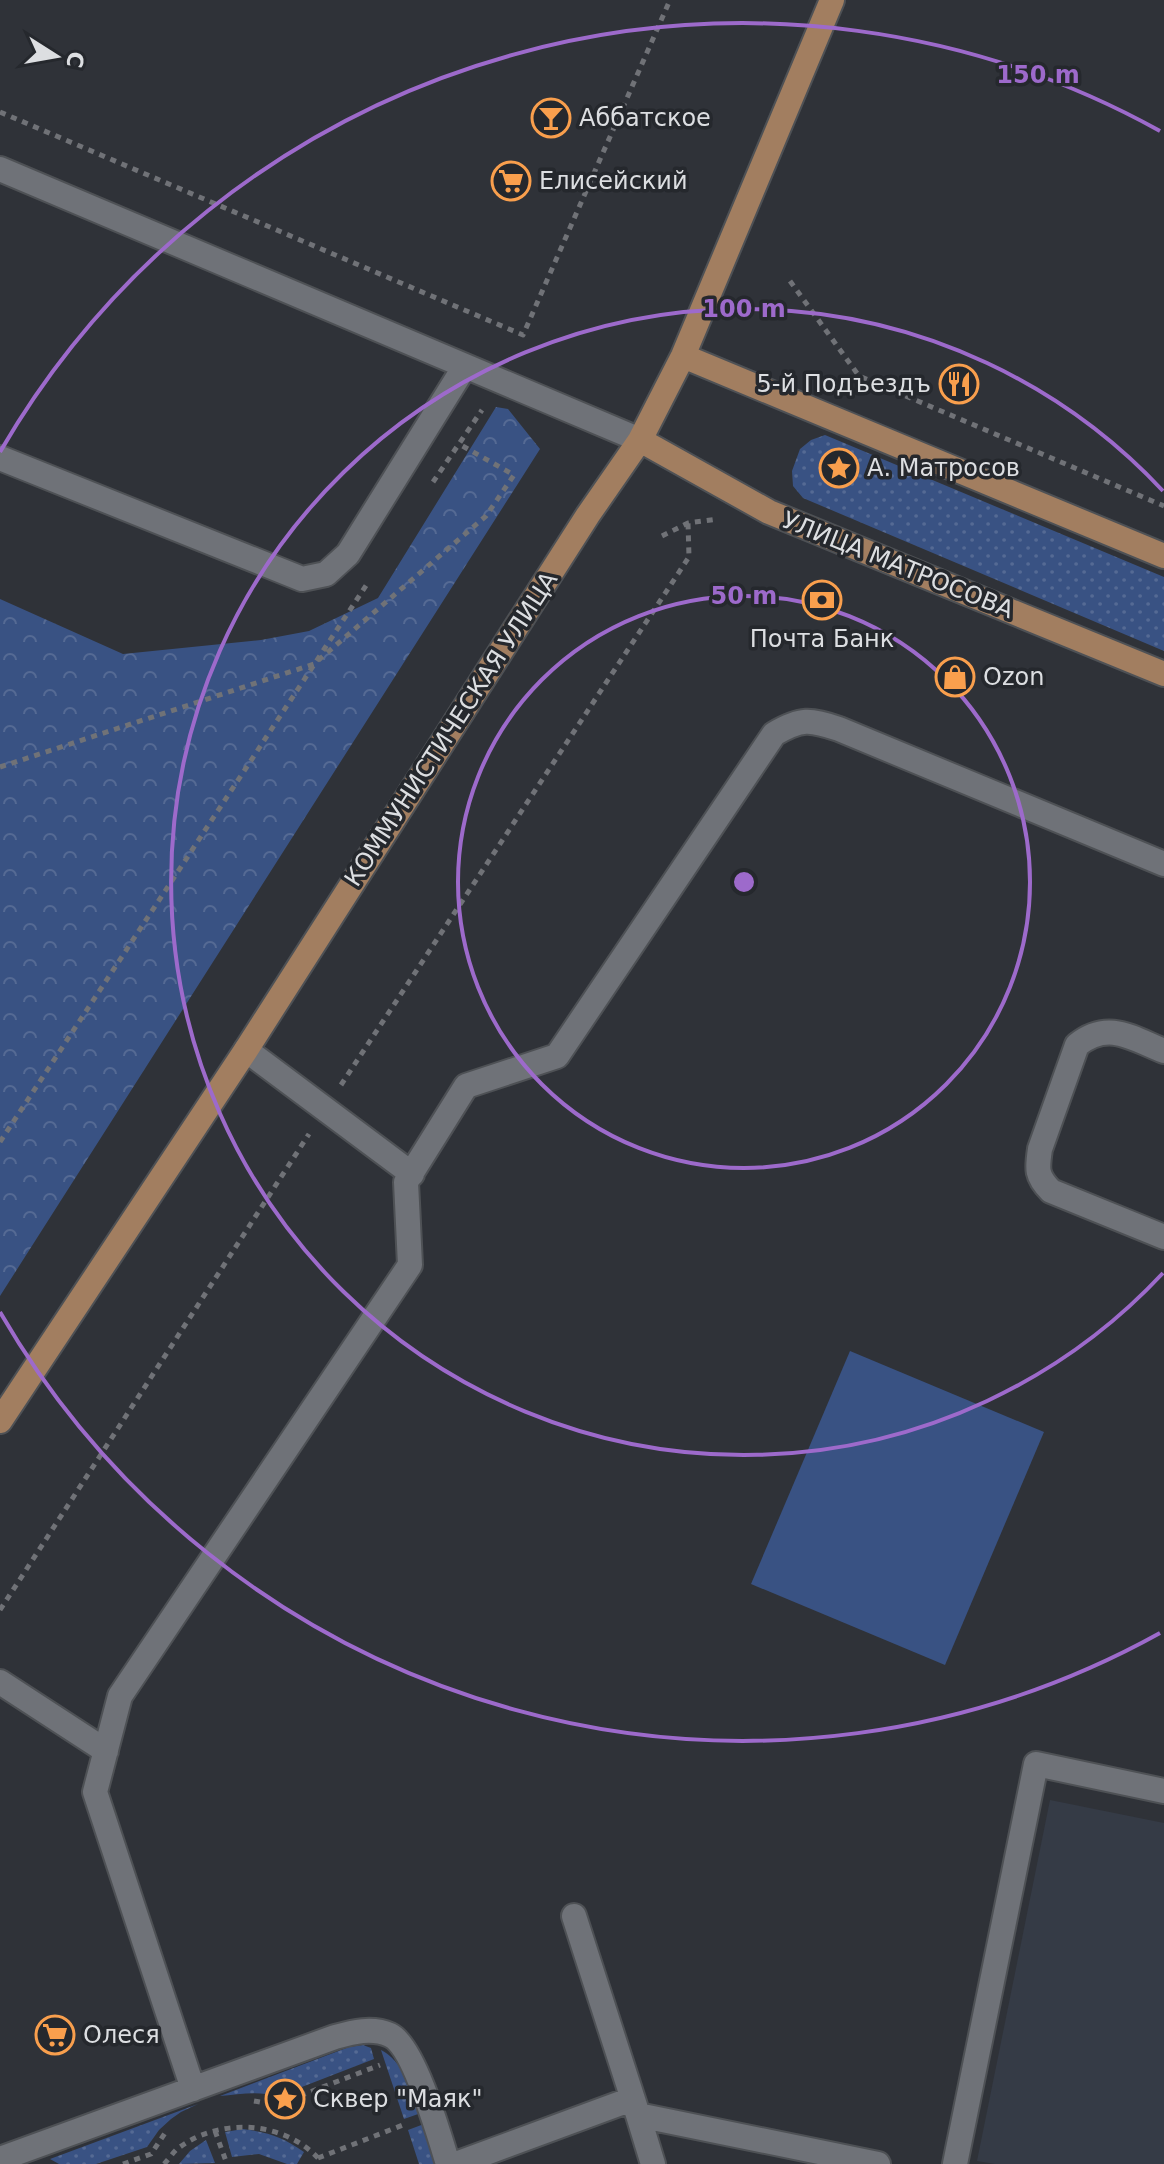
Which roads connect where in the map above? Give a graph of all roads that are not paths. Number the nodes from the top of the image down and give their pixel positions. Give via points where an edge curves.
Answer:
1 (832, 0) edge
2 (0, 169) edge
3 (683, 356) junction
4 (465, 366) junction
5 (640, 440) junction
6 (0, 458) edge
7 (1164, 556) edge
8 (1164, 674) edge
9 (1164, 864) edge
10 (246, 1050) junction
11 (1164, 1051) edge
12 (412, 1174) junction
13 (1164, 1237) edge
14 (0, 1421) edge
15 (0, 1682) edge
16 (106, 1751) junction
17 (1164, 1791) edge
18 (574, 1916) dead end
19 (193, 2089) junction
20 (635, 2107) junction
21 (0, 2159) edge
22 (448, 2164) edge
23 (456, 2164) edge
24 (653, 2164) edge
25 (878, 2164) edge
26 (955, 2164) edge

1 - 3 main road, КОММУНИСТИЧЕСКАЯ УЛИЦА
2 - 4 lane
3 - 5 main road, КОММУНИСТИЧЕСКАЯ УЛИЦА
3 - 7 main road
4 - 5 lane
4 - 6 lane via 348,554 326,574 302,579
5 - 8 main road, УЛИЦА МАТРОСОВА via 769,512
5 - 10 main road, КОММУНИСТИЧЕСКАЯ УЛИЦА
9 - 12 lane via 839,729 815,721 792,723 774,734 557,1056 466,1086
10 - 12 lane
10 - 14 main road, КОММУНИСТИЧЕСКАЯ УЛИЦА
11 - 13 lane via 1122,1033 1091,1034 1077,1045 1037,1165 1051,1191
12 - 16 lane via 406,1182 410,1265 120,1696
15 - 16 lane
16 - 19 lane via 95,1792
17 - 26 lane via 1036,1764
18 - 20 lane
19 - 21 lane
19 - 22 lane via 335,2037 375,2030 393,2036 405,2052 427,2098
20 - 23 lane
20 - 24 lane
20 - 25 lane

